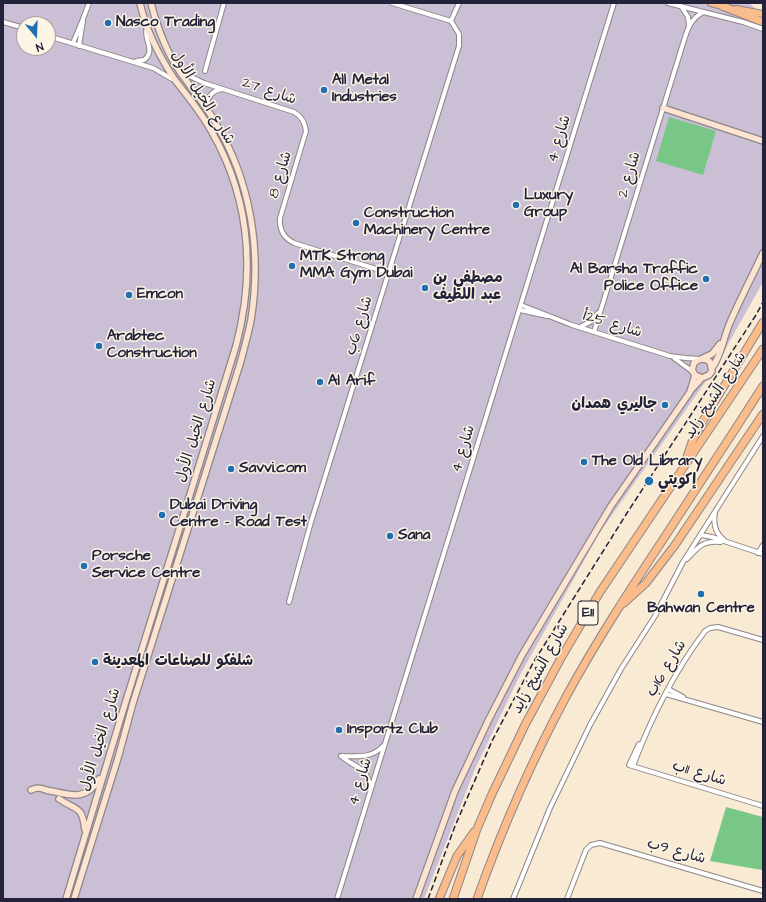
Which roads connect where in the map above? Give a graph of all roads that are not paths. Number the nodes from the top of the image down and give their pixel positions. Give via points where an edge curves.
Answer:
1 (89, 3) edge
2 (140, 3) edge
3 (151, 3) edge
4 (224, 3) edge
5 (392, 3) edge
6 (459, 3) edge
7 (668, 3) edge
8 (711, 3) edge
9 (614, 4) edge
10 (681, 6) junction
11 (722, 6) junction
12 (704, 12) junction
13 (763, 14) edge
14 (84, 19) junction
15 (451, 21) junction
16 (3, 22) edge
17 (763, 22) edge
18 (689, 25) junction
19 (16, 26) edge
20 (147, 27) junction
21 (763, 29) edge
22 (56, 38) edge
23 (73, 43) junction
24 (79, 46) junction
25 (130, 61) junction
26 (205, 70) dead end
27 (180, 72) junction
28 (179, 84) junction
29 (226, 90) junction
30 (663, 108) junction
31 (208, 110) junction
32 (303, 120) joint
33 (763, 141) edge
34 (763, 253) edge
35 (389, 273) junction
36 (521, 305) junction
37 (520, 310) junction
38 (601, 310) junction
39 (547, 316) junction
40 (763, 322) edge
41 (580, 328) junction
42 (594, 332) junction
43 (724, 339) junction
44 (763, 349) edge
45 (670, 356) junction
46 (700, 359) junction
47 (712, 368) junction
48 (694, 374) junction
49 (702, 378) junction
50 (763, 386) edge
51 (690, 392) junction
52 (763, 414) edge
53 (763, 436) edge
54 (682, 471) junction
55 (716, 509) junction
56 (701, 535) junction
57 (728, 543) junction
58 (763, 545) edge
59 (761, 554) edge
60 (679, 568) junction
61 (289, 602) dead end
62 (619, 606) junction
63 (763, 640) edge
64 (668, 689) junction
65 (666, 694) junction
66 (687, 699) junction
67 (763, 722) edge
68 (385, 745) junction
69 (631, 766) joint
70 (104, 770) junction
71 (372, 789) junction
72 (31, 790) dead end
73 (59, 799) dead end
74 (763, 806) edge
75 (477, 829) junction
76 (86, 832) junction
77 (763, 891) edge
78 (66, 899) edge
79 (74, 899) edge
80 (337, 899) edge
81 (416, 899) edge
82 (439, 899) edge
83 (453, 899) edge
84 (477, 899) edge
85 (513, 899) edge
86 (567, 899) edge

1 - 14 street
2 - 20 main road, شارع الخيل الأول
3 - 27 main road, شارع الخيل الأول via 162,37
4 - 26 street
5 - 15 street
6 - 15 street
7 - 10 street
8 - 11 main road
9 - 36 street, شارع 4
10 - 12 street
10 - 18 street
11 - 13 main road
11 - 17 highway
12 - 18 street via 695,17
12 - 21 street
14 - 23 street
14 - 24 street
15 - 35 street, شارع 6ب via 459,34 458,50
16 - 19 street
18 - 30 street, شارع 2
20 - 25 street via 145,33 149,54 142,61
20 - 28 main road, شارع الخيل الأول
22 - 23 street
23 - 24 street
24 - 25 street
25 - 28 street via 158,70
27 - 29 street, شارع 27
27 - 31 main road, شارع الخيل الأول
28 - 70 main road, شارع الخيل الأول via 217,141 236,188 246,242 246,294 236,346
29 - 31 street, شارع 27 via 218,90 210,96
29 - 32 street, شارع 27 via 294,112
30 - 33 main road
30 - 38 street, شارع 2
31 - 79 main road, شارع الخيل الأول via 233,156 249,205 255,269 251,321 240,364
32 - 35 street, شارع 8 via 305,135 280,218 280,228 284,236 298,245
34 - 43 main road
35 - 61 street, شارع 6ب via 311,522
36 - 37 street, شارع 4
36 - 39 street, شارع 25أ
37 - 39 street, شارع 25أ
37 - 68 street, شارع 4
38 - 41 street
38 - 42 street, شارع 2
39 - 41 street, شارع 25أ
40 - 54 highway via 698,428
41 - 42 street, شارع 25أ
42 - 45 street, شارع 25أ
43 - 46 main road via 715,352
43 - 47 main road
44 - 54 highway, شارع الشيخ زايد / E11
45 - 46 street
45 - 48 street
46 - 47 main road via 710,362
46 - 48 main road via 693,365
47 - 49 main road via 709,375
48 - 49 main road
48 - 51 main road
49 - 51 main road
50 - 62 highway, E11
51 - 81 main road via 611,506 522,656 486,724 455,791
52 - 62 highway via 675,545 646,582
53 - 55 street
54 - 75 highway, شارع الشيخ زايد / E11 via 604,586 561,658 508,759
55 - 56 street
55 - 57 street via 715,528
56 - 57 street
56 - 60 street
57 - 59 street
57 - 60 street via 702,544
58 - 59 street
60 - 85 street via 655,616 621,669 577,751
62 - 84 highway, E11 via 579,674 537,754 498,843
63 - 64 street, شارع 16ب via 721,627 712,627 705,631
64 - 65 street, شارع 16ب
64 - 66 street
65 - 66 street
65 - 69 street, شارع 16ب
66 - 67 street
68 - 71 street, شارع 4
68 - 71 street via 368,756 341,756 364,770
69 - 74 street, شارع 11ب
70 - 72 main road via 93,788 84,794 72,795 38,788
70 - 76 main road, شارع الخيل الأول
71 - 80 street, شارع 4
73 - 76 main road via 81,812
75 - 82 highway via 460,853
75 - 83 highway, شارع الشيخ زايد / E11
76 - 78 main road, شارع الخيل الأول
77 - 86 street, شارع 9ب via 597,843 591,845 585,853

